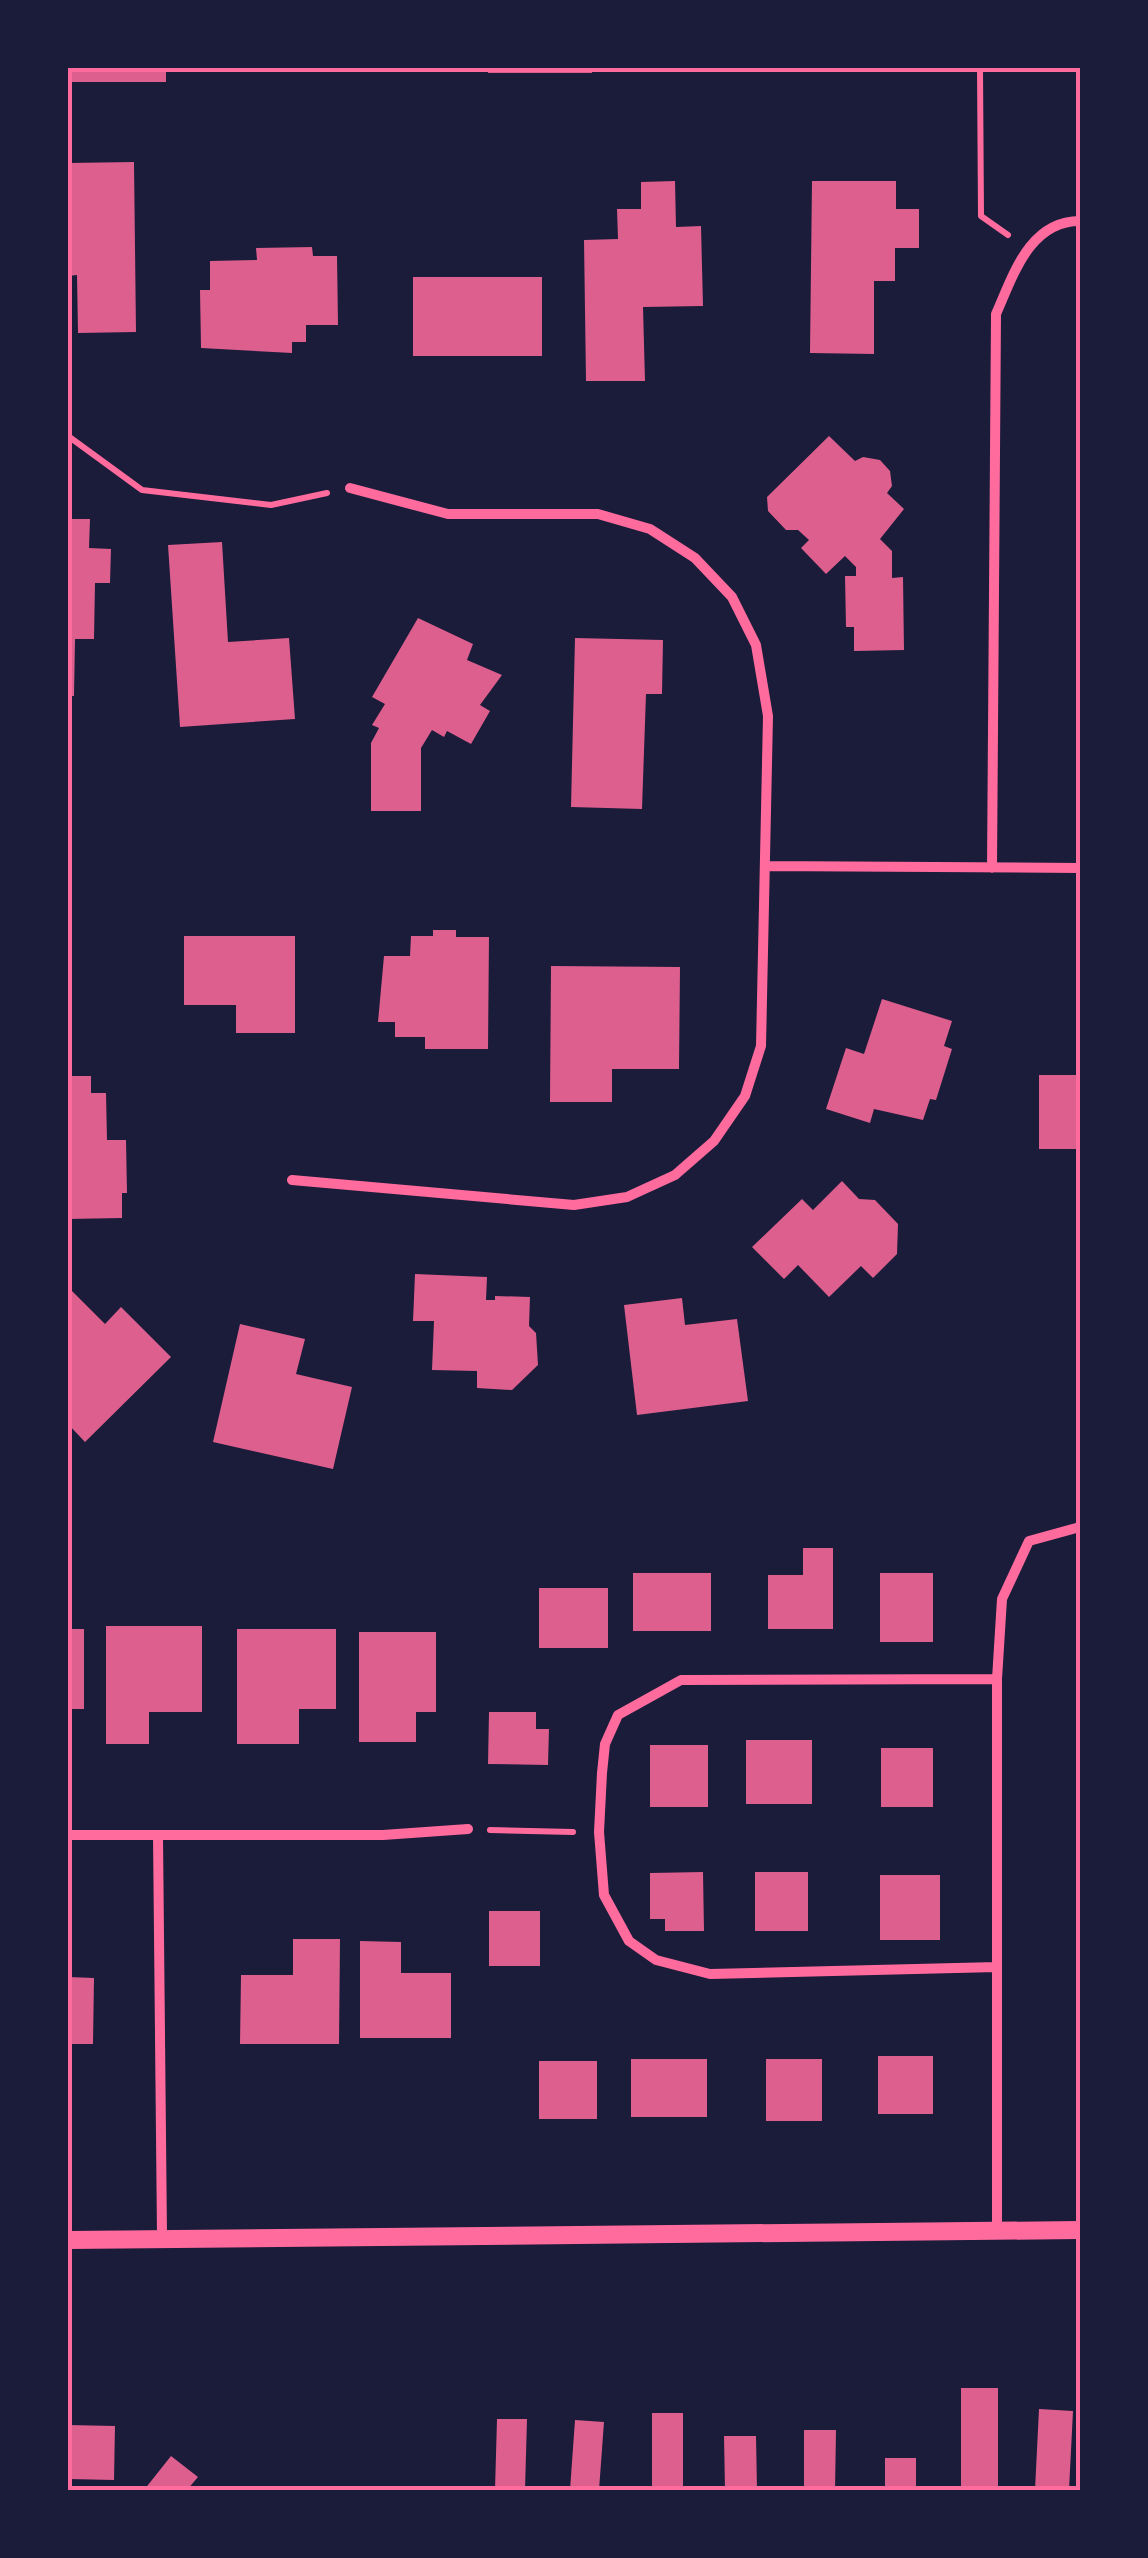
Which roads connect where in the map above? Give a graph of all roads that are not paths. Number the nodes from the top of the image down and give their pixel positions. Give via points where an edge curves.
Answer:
1 (1080, 221) edge
2 (350, 488) road end
3 (766, 866) junction
4 (992, 868) junction
5 (1080, 868) edge
6 (292, 1180) dead end
7 (1080, 1527) edge
8 (997, 1678) junction
9 (468, 1829) road end
10 (158, 1835) junction
11 (68, 1836) edge
12 (997, 1967) junction
13 (997, 2230) junction
14 (1080, 2230) edge
15 (162, 2236) junction
16 (68, 2240) edge

1 - 4 street via 1066,221 1026,247 996,314
2 - 3 street via 448,514 598,514 650,529 696,558 732,597 756,645 768,716
3 - 4 street
3 - 6 street via 762,1046 744,1096 714,1141 674,1175 626,1197 574,1205
4 - 5 street
7 - 8 street via 1029,1541 1002,1599
8 - 12 street
8 - 12 street via 681,1680 618,1714 605,1744 599,1832 604,1894 620,1926 629,1941 671,1965 710,1974
9 - 10 street
10 - 11 street
10 - 15 street
12 - 13 street
13 - 14 street
13 - 15 street
15 - 16 street

